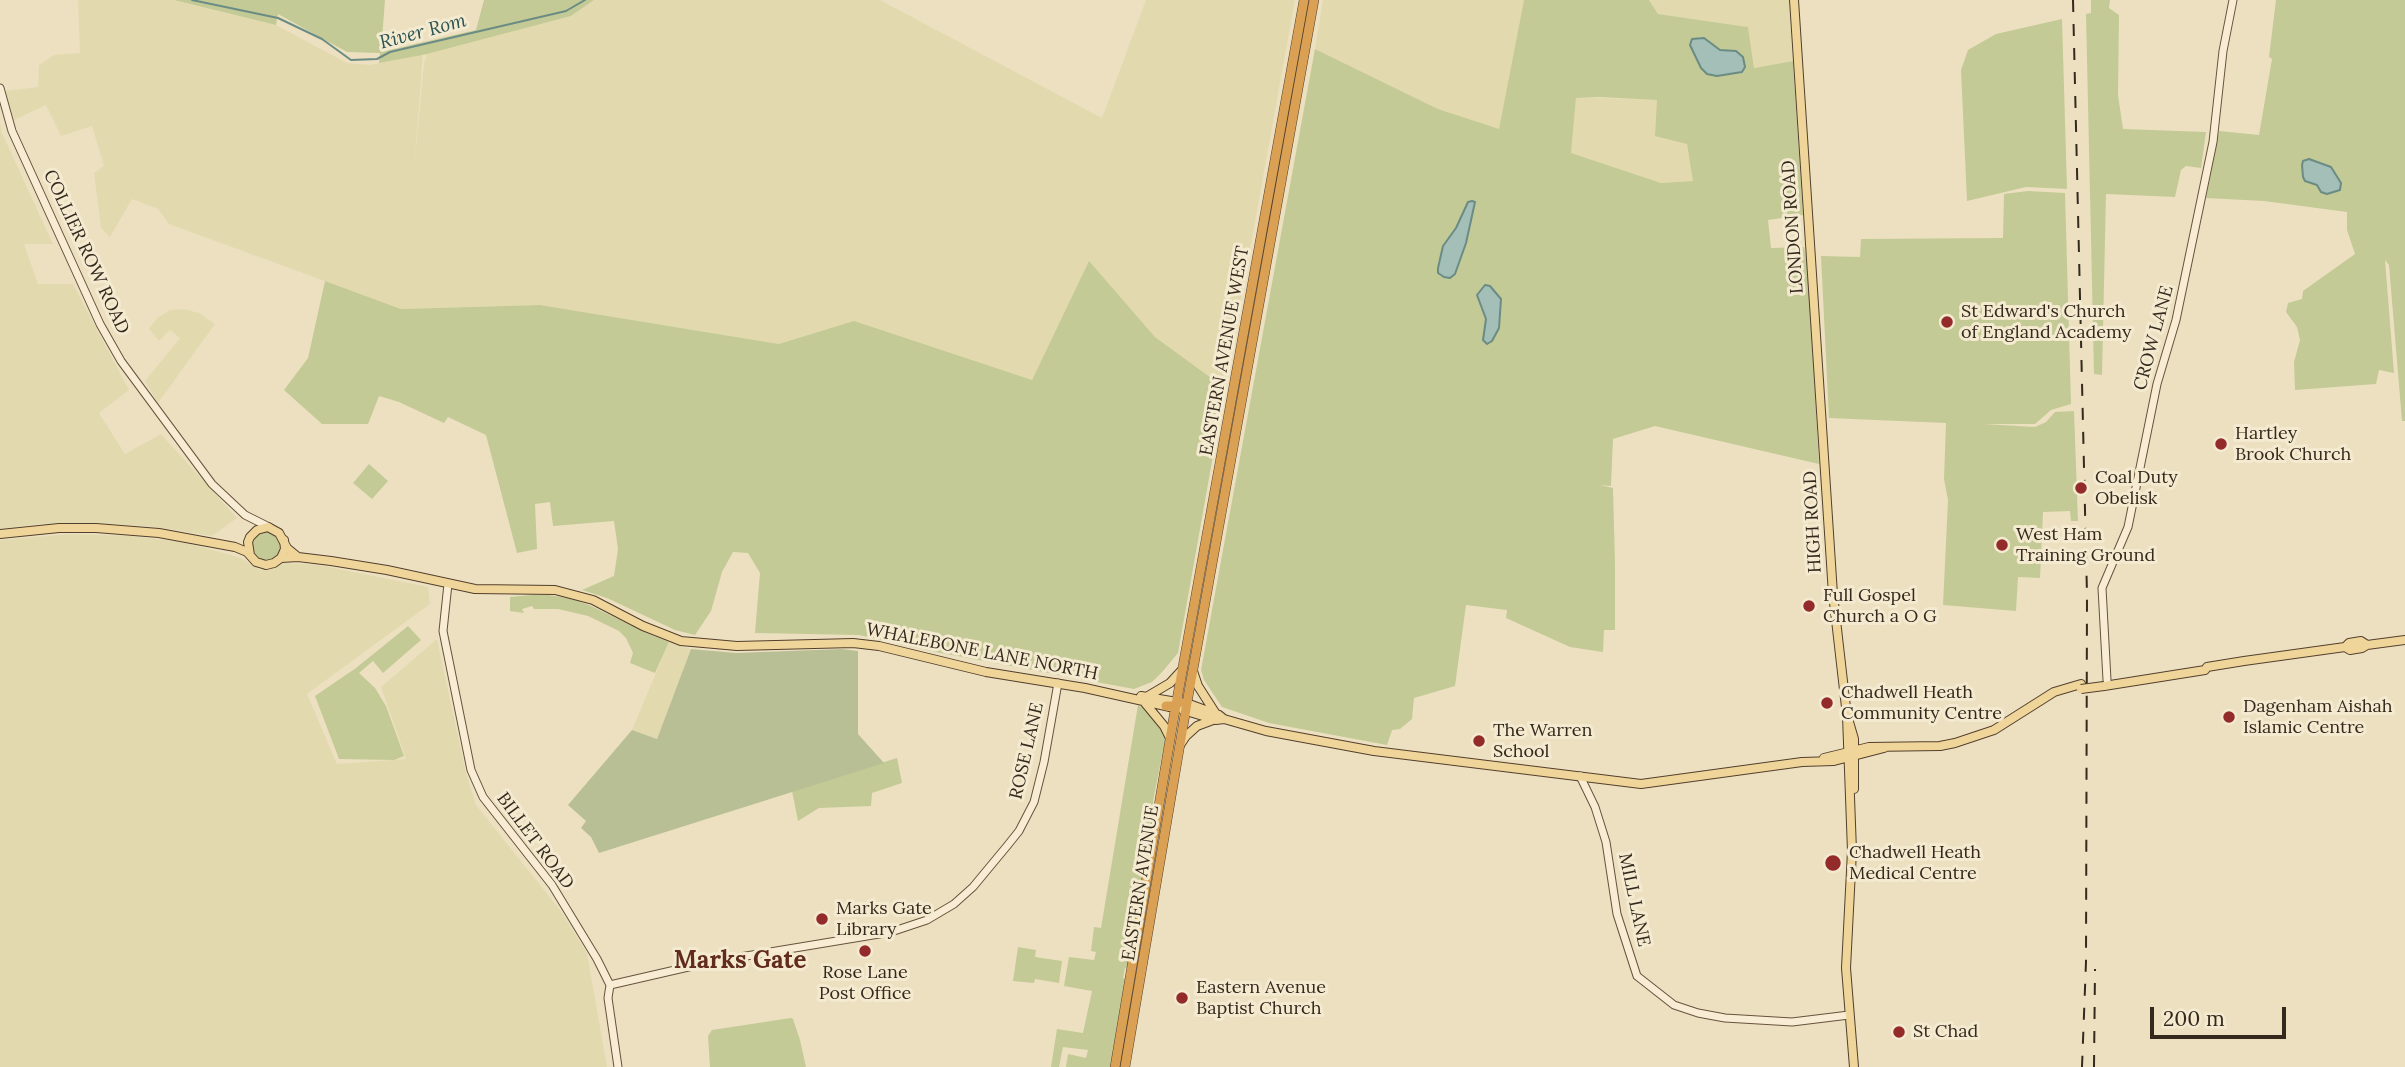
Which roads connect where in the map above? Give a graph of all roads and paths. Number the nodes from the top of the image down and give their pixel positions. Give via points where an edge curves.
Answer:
1 (1304, 0) edge
2 (1314, 0) edge
3 (1794, 0) edge
4 (2233, 0) edge
5 (0, 88) edge
6 (1824, 452) joint
7 (245, 515) junction
8 (270, 528) junction
9 (0, 534) edge
10 (249, 539) junction
11 (284, 540) junction
12 (235, 547) junction
13 (250, 555) junction
14 (298, 556) junction
15 (281, 558) junction
16 (448, 584) junction
17 (1206, 598) junction
18 (2405, 640) edge
19 (1185, 659) junction
20 (1193, 668) junction
21 (2105, 682) junction
22 (1058, 683) junction
23 (1141, 699) junction
24 (1181, 706) junction
25 (1219, 718) junction
26 (1174, 747) junction
27 (1851, 754) junction
28 (1580, 776) junction
29 (1149, 868) junction
30 (610, 985) junction
31 (1849, 1015) junction
32 (618, 1067) edge
33 (1115, 1067) edge
34 (1125, 1067) edge
35 (1854, 1067) edge

1 - 19 highway, EASTERN AVENUE WEST
2 - 17 highway, EASTERN AVENUE WEST
3 - 6 main road, LONDON ROAD
4 - 21 street, CROW LANE via 2220,67 2213,142 2189,262 2157,384 2133,510 2102,592
5 - 7 street, COLLIER ROW ROAD via 12,131 113,347 206,476
6 - 27 main road, HIGH ROAD via 1833,594 1853,735
7 - 8 street, COLLIER ROW ROAD
7 - 10 street
8 - 10 main road via 259,529
8 - 11 main road
9 - 12 main road, WHALEBONE LANE NORTH via 105,528
10 - 12 main road
10 - 13 main road
11 - 14 main road
11 - 15 main road
12 - 13 main road, WHALEBONE LANE NORTH
13 - 15 main road, WHALEBONE LANE NORTH via 264,565
14 - 15 main road, WHALEBONE LANE NORTH
14 - 16 main road, WHALEBONE LANE NORTH
16 - 22 main road, WHALEBONE LANE NORTH via 482,590 555,590 593,600 681,641 737,646 853,643
16 - 30 street, BILLET ROAD via 443,631 471,770 483,797 552,885
17 - 20 highway, EASTERN AVENUE WEST
17 - 24 highway
18 - 21 main road, WHALEBONE LANE NORTH
19 - 23 main road via 1171,683
19 - 24 highway, EASTERN AVENUE WEST
20 - 24 highway, EASTERN AVENUE WEST
20 - 25 main road via 1198,686
21 - 27 main road, WHALEBONE LANE NORTH, bridge via 2050,700 2004,730 1970,743
22 - 23 main road, WHALEBONE LANE NORTH
22 - 30 street, ROSE LANE via 1034,802 1007,846 954,904 927,920 891,932 709,962
23 - 24 main road, WHALEBONE LANE NORTH
23 - 26 main road via 1164,726
24 - 25 main road, WHALEBONE LANE NORTH
24 - 26 highway, EASTERN AVENUE
24 - 26 highway, EASTERN AVENUE
24 - 29 highway
25 - 26 main road via 1197,726
25 - 28 main road, WHALEBONE LANE NORTH via 1374,751
26 - 29 highway, EASTERN AVENUE
26 - 34 highway, EASTERN AVENUE
27 - 28 main road, WHALEBONE LANE NORTH via 1834,761 1640,784
27 - 31 main road, HIGH ROAD
28 - 31 street, MILL LANE via 1606,842 1626,949 1637,976 1651,989 1683,1009 1725,1018 1792,1022
29 - 33 highway, EASTERN AVENUE
30 - 32 street, BILLET ROAD
31 - 35 main road, HIGH ROAD

